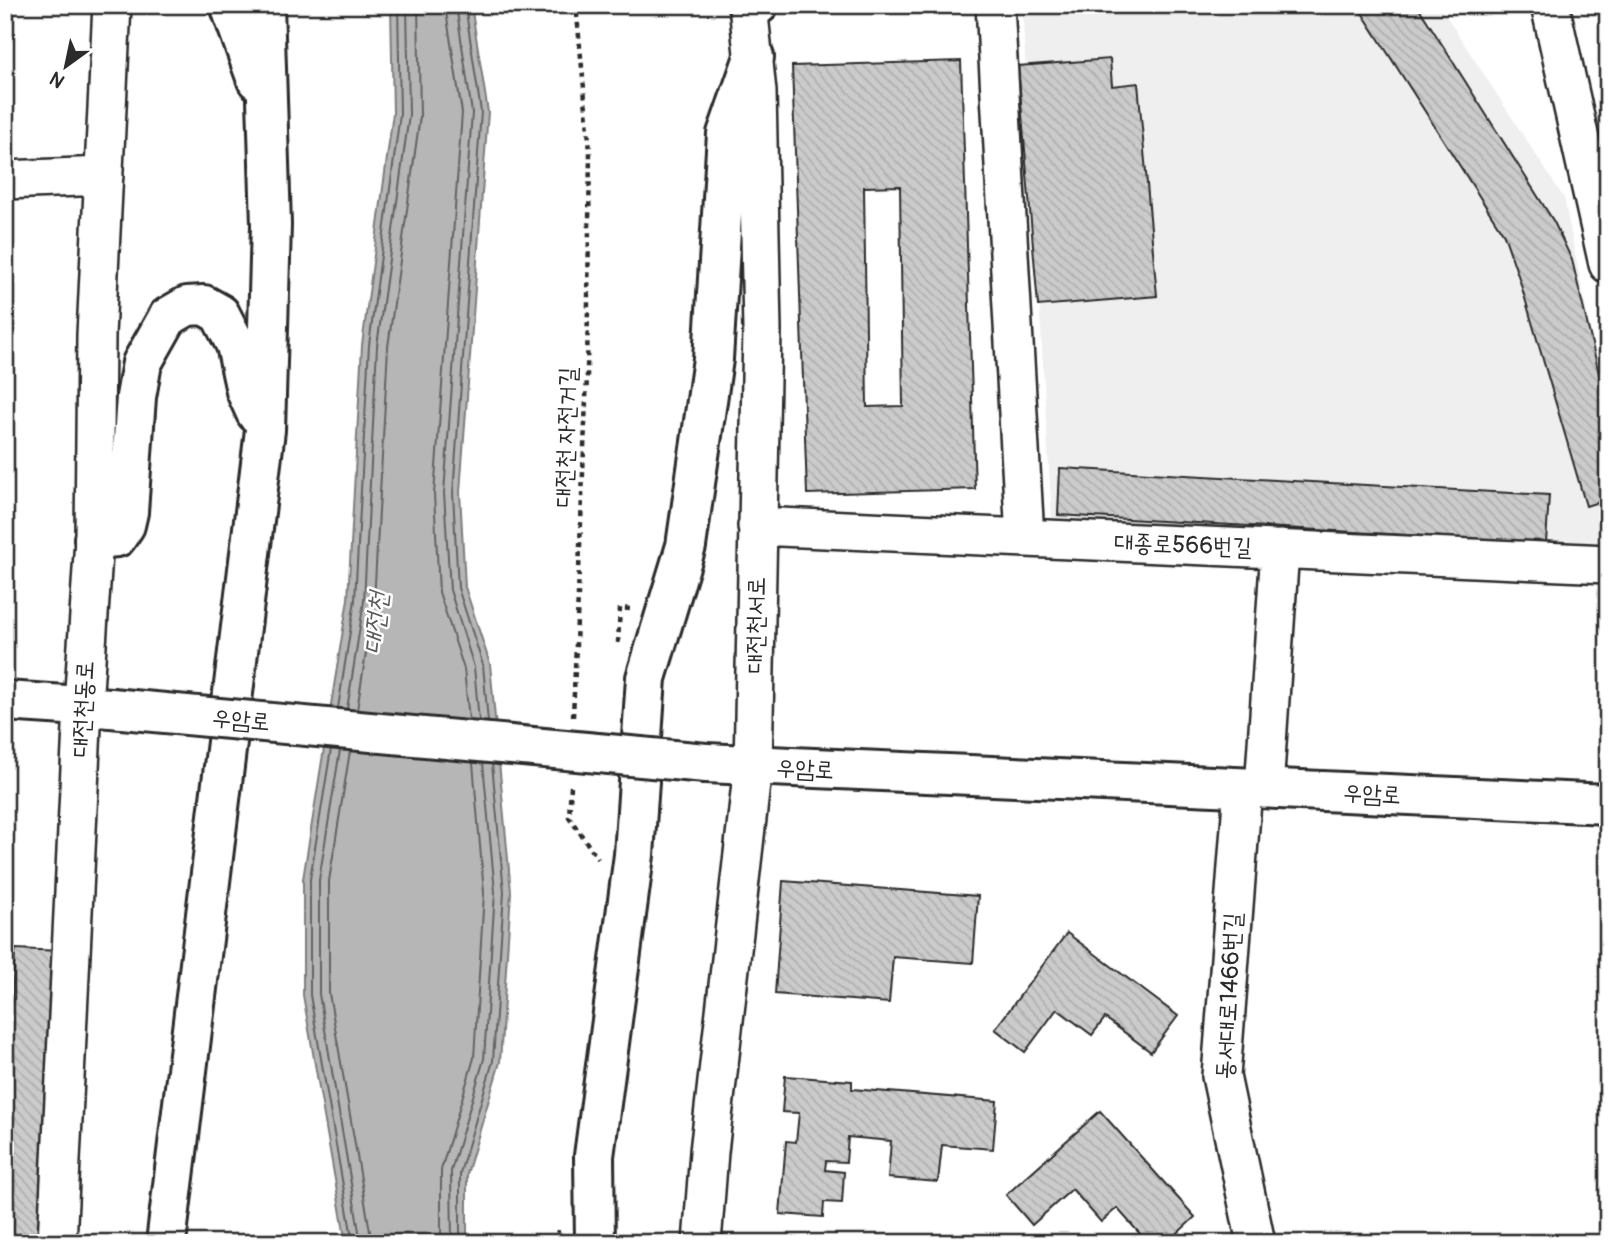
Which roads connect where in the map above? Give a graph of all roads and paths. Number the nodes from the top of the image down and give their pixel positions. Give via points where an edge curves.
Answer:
1 (112, 5) edge
2 (230, 5) edge
3 (264, 5) edge
4 (576, 5) edge
5 (995, 5) edge
6 (1550, 5) edge
7 (751, 6) edge
8 (754, 57) junction
9 (269, 115) junction
10 (104, 176) junction
11 (5, 180) edge
12 (1608, 264) edge
13 (265, 430) junction
14 (757, 526) junction
15 (94, 538) junction
16 (1025, 538) junction
17 (1280, 549) junction
18 (1608, 564) edge
19 (5, 701) edge
20 (97, 707) junction
21 (573, 721) dead end
22 (753, 766) junction
23 (571, 776) dead end
24 (1253, 789) junction
25 (1608, 804) edge
26 (600, 861) dead end
27 (594, 1156) junction
28 (57, 1243) edge
29 (166, 1243) edge
30 (595, 1243) edge
31 (609, 1243) edge
32 (702, 1243) edge
33 (1256, 1243) edge

1 - 10 street, 대전천동로
2 - 9 main road
3 - 9 main road
4 - 21 path, 대전천 자전거길 via 590,151 587,375
5 - 16 street
6 - 12 street
7 - 8 street, 대전천서로
8 - 14 street, 대전천서로 via 762,330
8 - 27 main road via 727,134 713,359 686,546 646,678 634,855
9 - 13 main road
10 - 11 street
10 - 15 street, 대전천동로 via 96,335
13 - 15 main road via 246,391 236,345 220,314 204,304 187,306 168,317 142,363 125,525 117,537
13 - 29 main road
14 - 16 street, 대종로566번길
14 - 22 street, 대전천서로
15 - 20 street, 대전천동로
16 - 17 street, 대종로566번길
17 - 18 street, 대종로566번길
17 - 24 street, 동서대로1466번길
19 - 20 main road, 우암로
20 - 22 main road, 우암로, bridge
20 - 28 street, 대전천동로
22 - 24 main road, 우암로
22 - 32 street, 대전천서로
23 - 26 path via 569,817
24 - 25 main road, 우암로
24 - 33 street, 동서대로1466번길 via 1221,1076
27 - 30 main road
27 - 31 main road

